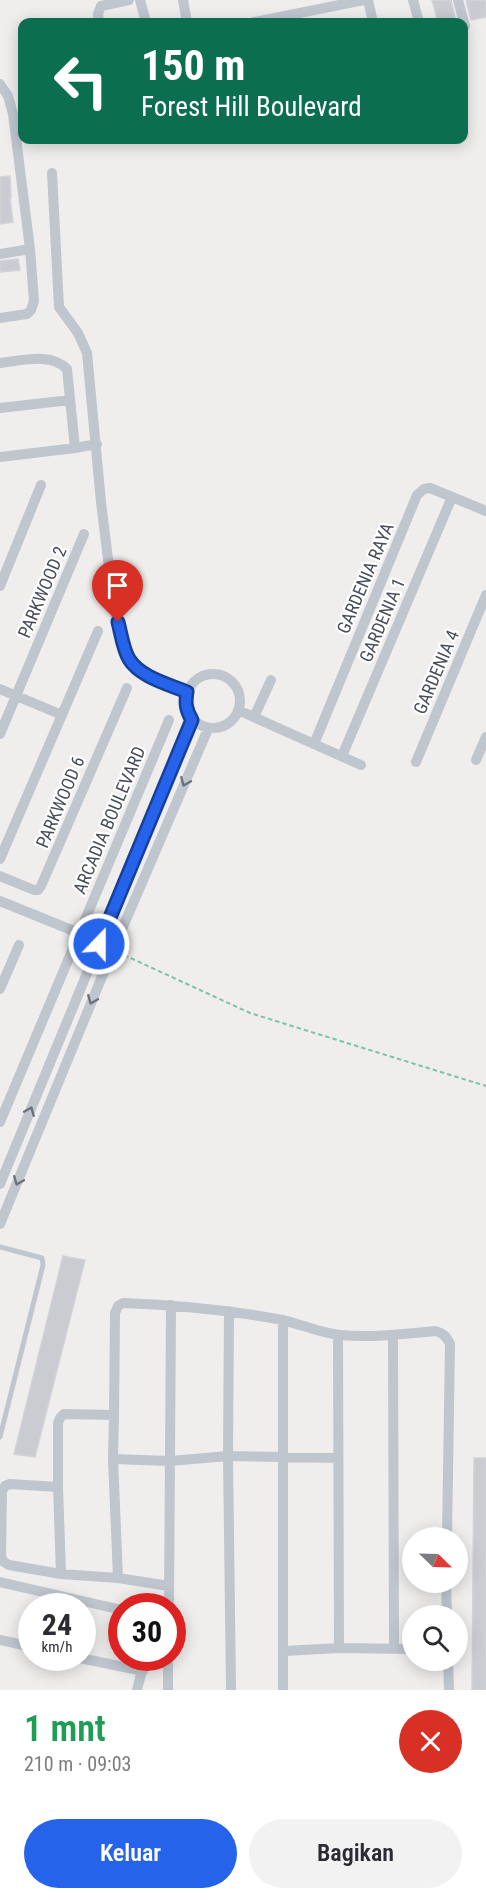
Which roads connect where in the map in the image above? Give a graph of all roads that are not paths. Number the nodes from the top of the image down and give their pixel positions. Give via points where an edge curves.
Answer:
1 (129, 0) edge
2 (140, 0) edge
3 (183, 0) edge
4 (366, 0) edge
5 (413, 0) edge
6 (458, 0) edge
7 (98, 18) edge
8 (145, 18) edge
9 (186, 18) edge
10 (274, 18) edge
11 (372, 18) edge
12 (418, 18) edge
13 (463, 18) edge
14 (0, 84) edge
15 (4, 96) edge
16 (52, 173) dead end
17 (30, 249) junction
18 (0, 254) edge
19 (0, 318) edge
20 (0, 363) edge
21 (70, 400) junction
22 (0, 408) edge
23 (97, 444) junction
24 (75, 448) junction
25 (0, 457) edge
26 (41, 485) dead end
27 (452, 497) junction
28 (486, 511) edge
29 (84, 534) dead end
30 (0, 586) edge
31 (486, 595) edge
32 (98, 631) dead end
33 (271, 680) dead end
34 (127, 688) dead end
35 (0, 689) edge
36 (187, 692) junction
37 (16, 697) junction
38 (238, 710) junction
39 (62, 715) junction
40 (254, 717) junction
41 (169, 720) dead end
42 (192, 720) junction
43 (208, 729) junction
44 (0, 734) edge
45 (486, 737) edge
46 (314, 744) junction
47 (342, 756) junction
48 (476, 760) dead end
49 (416, 762) dead end
50 (361, 765) dead end
51 (0, 859) edge
52 (0, 876) edge
53 (0, 901) edge
54 (79, 933) junction
55 (99, 944) junction
56 (19, 945) dead end
57 (113, 950) junction
58 (0, 989) edge
59 (0, 1122) edge
60 (0, 1184) edge
61 (0, 1224) edge
62 (0, 1247) edge
63 (171, 1305) junction
64 (229, 1311) junction
65 (283, 1320) junction
66 (338, 1335) junction
67 (393, 1335) junction
68 (114, 1415) junction
69 (0, 1437) edge
70 (228, 1456) junction
71 (284, 1457) junction
72 (338, 1458) junction
73 (113, 1459) junction
74 (170, 1461) junction
75 (57, 1487) junction
76 (447, 1527) edge
77 (61, 1574) junction
78 (118, 1578) junction
79 (0, 1582) edge
80 (169, 1586) junction
81 (169, 1593) edge
82 (108, 1607) edge
83 (0, 1640) edge
84 (18, 1644) edge
85 (339, 1648) junction
86 (394, 1648) junction
87 (402, 1648) edge
88 (284, 1651) junction
89 (143, 1671) edge
90 (168, 1671) edge
91 (448, 1671) edge
92 (137, 1690) edge
93 (168, 1690) edge
94 (231, 1690) edge
95 (284, 1690) edge
96 (448, 1690) edge

1 - 7 street via 101,6
2 - 8 street
3 - 9 street
4 - 10 street
4 - 11 street
5 - 12 street
6 - 13 street
14 - 15 street
15 - 17 street via 13,114
16 - 23 street via 59,307 87,353
17 - 18 street
17 - 19 street via 33,306 24,315
20 - 21 street via 56,360 67,369
21 - 22 street
21 - 24 street
23 - 24 street
23 - 36 street via 114,608 128,658 151,677
24 - 25 street
26 - 30 street
27 - 28 street, GARDENIA RAYA
27 - 46 street, GARDENIA RAYA via 430,488 417,495
27 - 47 street, GARDENIA 1
29 - 37 street, PARKWOOD 2
31 - 49 street, GARDENIA 4
32 - 39 street
33 - 40 street
34 - 52 street, PARKWOOD 6 via 41,886 34,890
35 - 37 street
36 - 38 street via 191,684 207,674 226,677 238,691
36 - 42 street via 185,702
37 - 39 street
37 - 44 street, PARKWOOD 2
38 - 40 street
38 - 43 street via 227,725
39 - 51 street
40 - 46 street
41 - 54 street, ARCADIA BOULEVARD
42 - 43 street
42 - 55 street
43 -> 57 street
45 - 48 street
46 - 47 street
47 - 50 street
53 - 54 street
54 - 55 street
54 - 59 street, ARCADIA BOULEVARD
55 - 57 street
60 -> 55 street
56 - 58 street
57 -> 61 street
62 - 69 lane via 42,1258 43,1265
63 - 64 street
63 - 68 street via 118,1306
63 - 74 street
64 - 65 street
64 - 70 street
65 - 66 street
65 - 71 street
66 - 67 street
66 - 72 street
67 - 76 street via 435,1331 446,1336 450,1344
67 - 86 street
68 - 73 street
68 - 75 street via 64,1414 60,1418
70 - 71 street
70 - 74 street
70 - 94 street
71 - 72 street
71 - 88 street
72 - 85 street
73 - 74 street
73 - 78 street
74 - 80 street
75 - 77 street
75 - 77 street via 5,1486 1,1557 9,1565
77 - 78 street
78 - 80 street
79 - 82 street
80 - 81 street
83 - 84 street
85 - 86 street
85 - 88 street
86 - 87 street
88 - 95 street
89 - 92 street
90 - 93 street
91 - 96 street

